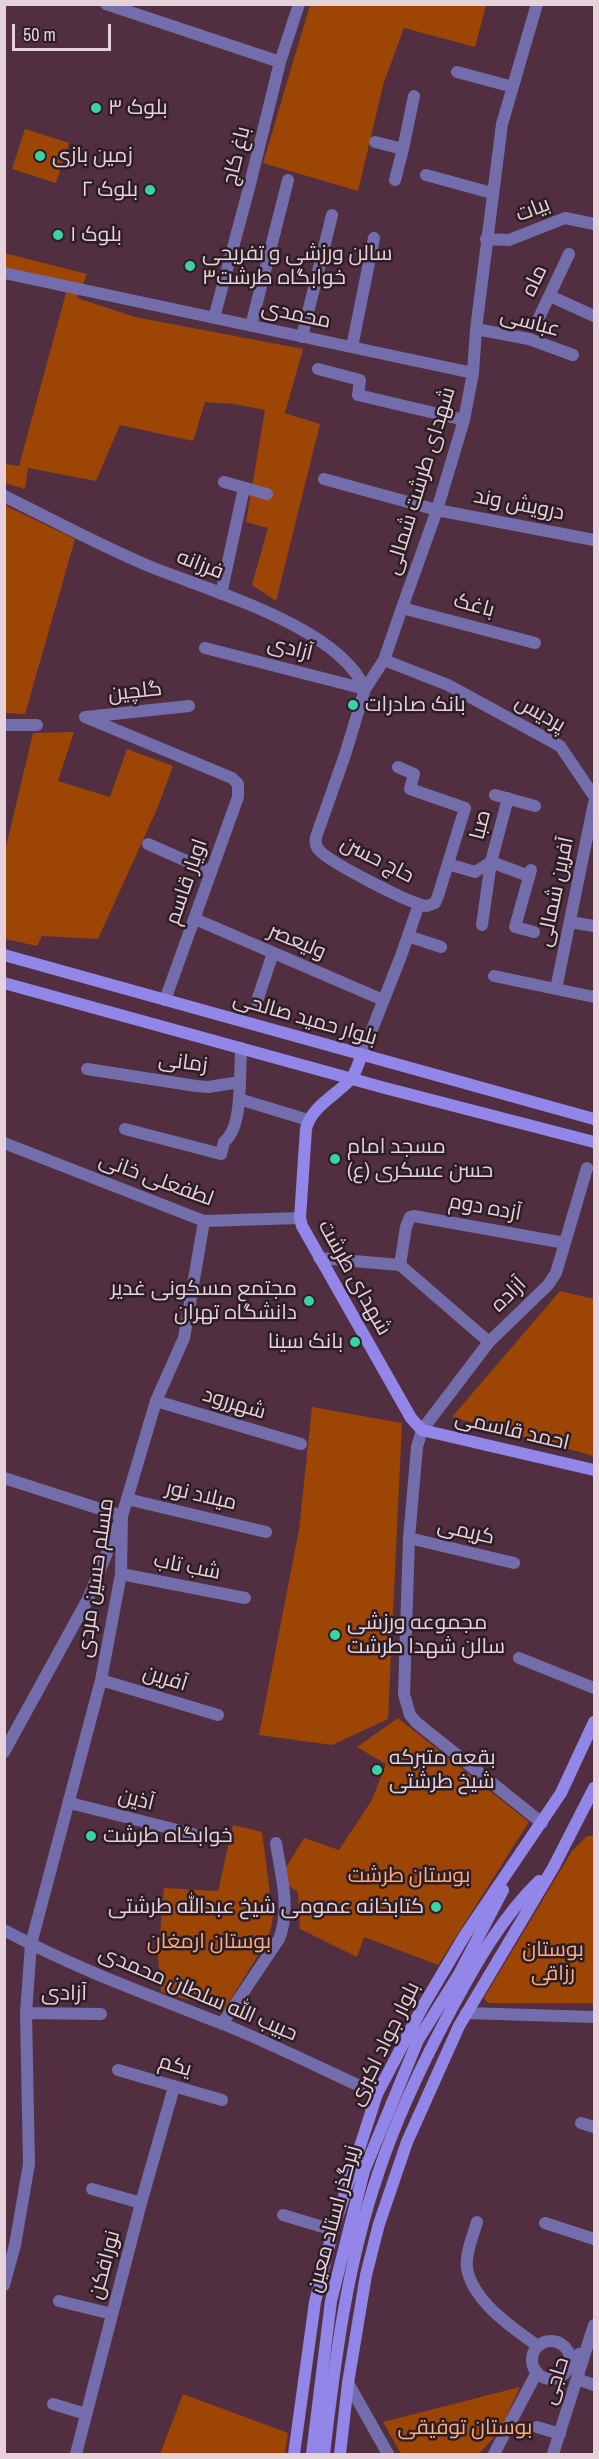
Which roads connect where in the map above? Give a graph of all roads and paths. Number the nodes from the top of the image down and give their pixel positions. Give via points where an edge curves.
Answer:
1 (106, 4) edge
2 (299, 4) edge
3 (537, 4) edge
4 (280, 62) junction
5 (457, 72) dead end
6 (513, 87) junction
7 (414, 96) dead end
8 (375, 142) dead end
9 (403, 148) junction
10 (426, 175) dead end
11 (288, 180) dead end
12 (394, 180) dead end
13 (492, 193) junction
14 (332, 215) dead end
15 (594, 224) edge
16 (374, 238) dead end
17 (486, 239) junction
18 (569, 254) dead end
19 (4, 273) edge
20 (549, 296) junction
21 (594, 316) edge
22 (214, 318) junction
23 (536, 324) dead end
24 (251, 326) junction
25 (476, 329) junction
26 (302, 337) junction
27 (352, 347) junction
28 (573, 356) dead end
29 (318, 369) dead end
30 (473, 373) junction
31 (464, 420) junction
32 (324, 478) dead end
33 (224, 482) dead end
34 (244, 488) junction
35 (267, 494) dead end
36 (4, 496) edge
37 (437, 510) junction
38 (594, 540) edge
39 (221, 594) junction
40 (402, 608) junction
41 (536, 643) dead end
42 (205, 648) dead end
43 (384, 660) junction
44 (365, 689) junction
45 (189, 706) dead end
46 (4, 725) edge
47 (37, 725) dead end
48 (398, 767) dead end
49 (232, 778) joint
50 (594, 796) edge
51 (535, 806) dead end
52 (594, 810) edge
53 (148, 844) dead end
54 (318, 850) joint
55 (492, 862) junction
56 (448, 864) junction
57 (210, 871) junction
58 (419, 904) junction
59 (195, 920) junction
60 (570, 922) junction
61 (482, 925) dead end
62 (594, 926) edge
63 (534, 932) dead end
64 (408, 936) junction
65 (441, 947) dead end
66 (273, 952) junction
67 (4, 955) edge
68 (494, 976) dead end
69 (4, 983) edge
70 (555, 989) junction
71 (594, 997) edge
72 (165, 1000) junction
73 (383, 1000) junction
74 (257, 1001) dead end
75 (241, 1048) junction
76 (362, 1055) junction
77 (87, 1069) dead end
78 (352, 1078) junction
79 (240, 1083) junction
80 (239, 1100) junction
81 (594, 1119) edge
82 (308, 1120) junction
83 (125, 1129) dead end
84 (594, 1142) edge
85 (4, 1143) edge
86 (587, 1168) dead end
87 (300, 1218) junction
88 (204, 1221) junction
89 (565, 1243) junction
90 (319, 1258) junction
91 (400, 1265) junction
92 (489, 1342) junction
93 (156, 1401) junction
94 (422, 1430) junction
95 (301, 1444) dead end
96 (594, 1470) edge
97 (4, 1478) edge
98 (127, 1498) junction
99 (122, 1516) junction
100 (266, 1532) dead end
101 (409, 1538) junction
102 (513, 1563) dead end
103 (121, 1574) junction
104 (245, 1598) dead end
105 (519, 1658) dead end
106 (101, 1680) junction
107 (594, 1688) edge
108 (218, 1715) dead end
109 (594, 1722) edge
110 (4, 1752) edge
111 (594, 1788) edge
112 (70, 1803) junction
113 (542, 1823) junction
114 (193, 1834) dead end
115 (276, 1843) dead end
116 (524, 1849) junction
117 (553, 1868) junction
118 (4, 1930) edge
119 (31, 1944) junction
120 (26, 2013) junction
121 (101, 2013) dead end
122 (466, 2013) junction
123 (594, 2017) edge
124 (222, 2024) junction
125 (118, 2070) dead end
126 (174, 2087) junction
127 (377, 2094) junction
128 (222, 2100) dead end
129 (580, 2123) dead end
130 (594, 2127) edge
131 (92, 2189) dead end
132 (141, 2203) junction
133 (283, 2215) dead end
134 (477, 2222) dead end
135 (545, 2223) dead end
136 (333, 2230) junction
137 (594, 2239) edge
138 (4, 2285) edge
139 (59, 2301) dead end
140 (112, 2314) junction
141 (594, 2325) edge
142 (538, 2346) junction
143 (585, 2353) junction
144 (569, 2355) junction
145 (537, 2372) junction
146 (577, 2379) junction
147 (348, 2383) junction
148 (594, 2385) edge
149 (53, 2404) dead end
150 (87, 2414) junction
151 (537, 2427) dead end
152 (560, 2434) junction
153 (76, 2454) edge
154 (294, 2454) edge
155 (312, 2454) edge
156 (324, 2454) edge
157 (340, 2454) edge
158 (388, 2454) edge
159 (494, 2454) edge
160 (553, 2454) edge

1 - 4 street
2 - 4 street, باغ کاج
3 - 6 street, شهدای طرشت شمالی
4 - 22 street, باغ کاج
5 - 6 street
6 - 13 street, شهدای طرشت شمالی via 502,124
7 - 9 street
8 - 9 street
9 - 12 street
10 - 13 street
11 - 24 street
13 - 17 street, شهدای طرشت شمالی
14 - 26 street
15 - 17 street, بیات via 565,218 509,240
16 - 27 street
17 - 25 street, شهدای طرشت شمالی
18 - 20 street, ماه
19 - 22 street, محمدی
20 - 21 street
20 - 23 street, ماه
22 - 24 street, محمدی
24 - 26 street, محمدی
25 - 28 street, عباسی via 529,339
25 - 30 street, شهدای طرشت شمالی
26 - 27 street, محمدی
27 - 30 street, محمدی
29 - 31 street via 360,380 358,395
30 - 31 street, شهدای طرشت شمالی
31 - 37 street, شهدای طرشت شمالی
32 - 37 street, درویش‌ وند
33 - 34 street
34 - 35 street
34 - 39 street
36 - 39 street, فرزانه via 143,563
37 - 38 street, درویش‌ وند
37 - 40 street, شهدای طرشت شمالی
39 - 44 street, فرزانه via 298,627 349,663
40 - 41 street, باغک
40 - 43 street, شهدای طرشت شمالی
42 - 44 street, آزادی
43 - 44 street, شهدای طرشت شمالی
43 - 50 street, پردیس via 448,685 560,746
44 - 54 street, شهدای طرشت شمالی via 317,832
45 - 49 street, گلچین via 85,717
46 - 47 street
48 - 56 street via 414,774 410,789 465,808
49 - 57 street, اویار قاسم via 238,784 238,797
51 - 55 street, صبا via 502,797
52 - 60 street, آفرین شمالی
53 - 57 street
54 - 58 street, حاج حسن
55 - 56 street via 475,872
55 - 61 street, صبا
55 - 63 street via 530,873 515,927
56 - 58 street via 435,903
57 - 59 street, اویار قاسم
58 - 64 street
59 - 66 street, ولیعصر
59 - 72 street, اویار قاسم
60 - 62 street
60 - 70 street, آفرین شمالی
64 - 65 street
64 - 73 street
66 - 73 street, ولیعصر
66 - 74 street
67 - 72 main road, بلوار حمید صالحی
68 - 70 street
69 - 75 main road, بلوار حمید صالحی
70 - 71 street
72 - 76 main road, بلوار حمید صالحی
73 - 76 street
75 - 78 main road, بلوار حمید صالحی
75 - 79 street, زمانی
76 - 78 main road
76 - 81 main road, بلوار حمید صالحی
77 - 79 street, زمانی via 196,1086
78 - 82 main road
78 - 84 main road, بلوار حمید صالحی
79 - 80 street
80 - 82 street
80 - 83 street via 230,1137 221,1154
82 - 87 main road, شهدای طرشت
85 - 88 street, لطفعلی خانی
86 - 89 street, آزاده
87 - 88 street, لطفعلی خانی
87 - 90 main road, شهدای طرشت
88 - 93 street, مسلم حسین مردی via 188,1324
89 - 91 street, آزده دوم via 414,1216 407,1222
89 - 92 street, آزاده via 548,1285
90 - 91 street
90 - 94 main road, شهدای طرشت via 411,1418
91 - 92 street
92 - 94 street, آزاده
93 - 95 street, شهررود
93 - 98 street, مسلم حسین مردی
94 - 96 main road, احمد قاسمی
94 - 101 street
97 - 99 street
98 - 99 street, مسلم حسین مردی
98 - 100 street, میلاد نور
99 - 103 street, مسلم حسین مردی
99 - 110 street via 88,1599
101 - 102 street, کریمی
101 - 113 street via 404,1694 410,1715
103 - 104 street, شب تاب
103 - 106 street, مسلم حسین مردی
105 - 107 street
106 - 108 street, آفرین
106 - 112 street, مسلم حسین مردی
109 - 113 main road, بلوار جواد اکبری via 577,1762
111 - 117 main road
112 - 114 street, آذین
112 - 119 street, مسلم حسین مردی
113 - 116 main road, بلوار جواد اکبری
115 - 124 street via 285,1908 282,1930
116 - 127 main road, بلوار جواد اکبری via 465,1935
116 - 155 main road, زیرگذر استاد معین via 480,1937 418,2040 364,2171 331,2301
117 - 122 main road
117 - 156 main road, زیرگذر استاد معین via 518,1901 466,1982 395,2126 377,2174 349,2281
118 - 119 street, حبیب الله سلطان محمدی
119 - 120 street, مسلم حسین مردی
119 - 124 street, حبیب الله سلطان محمدی
120 - 121 street, آزادی
120 - 138 street, مسلم حسین مردی via 29,2164
122 - 123 street
122 - 147 main road via 407,2142 385,2204 366,2275
124 - 127 street, حبیب الله سلطان محمدی
125 - 126 street, یکم
126 - 128 street, یکم
126 - 132 street, نورافکن
127 - 136 main road, بلوار جواد اکبری
129 - 130 street
131 - 132 street
132 - 140 street, نورافکن
133 - 136 street
134 - 142 street via 467,2258 470,2277 494,2313
135 - 137 street
136 - 154 main road, بلوار جواد اکبری via 315,2302
139 - 140 street
140 - 150 street, نورافکن
141 - 143 street, حاجی
142 - 144 street via 556,2342
142 - 145 street via 532,2362
143 - 144 street
143 - 146 street, حاجی
144 - 145 street via 568,2367 560,2377 547,2379
145 - 159 street
146 - 148 street
146 - 152 street, حاجی
147 - 157 main road
147 - 158 street
149 - 150 street
150 - 153 street, نورافکن
151 - 152 street
152 - 160 street, حاجی

